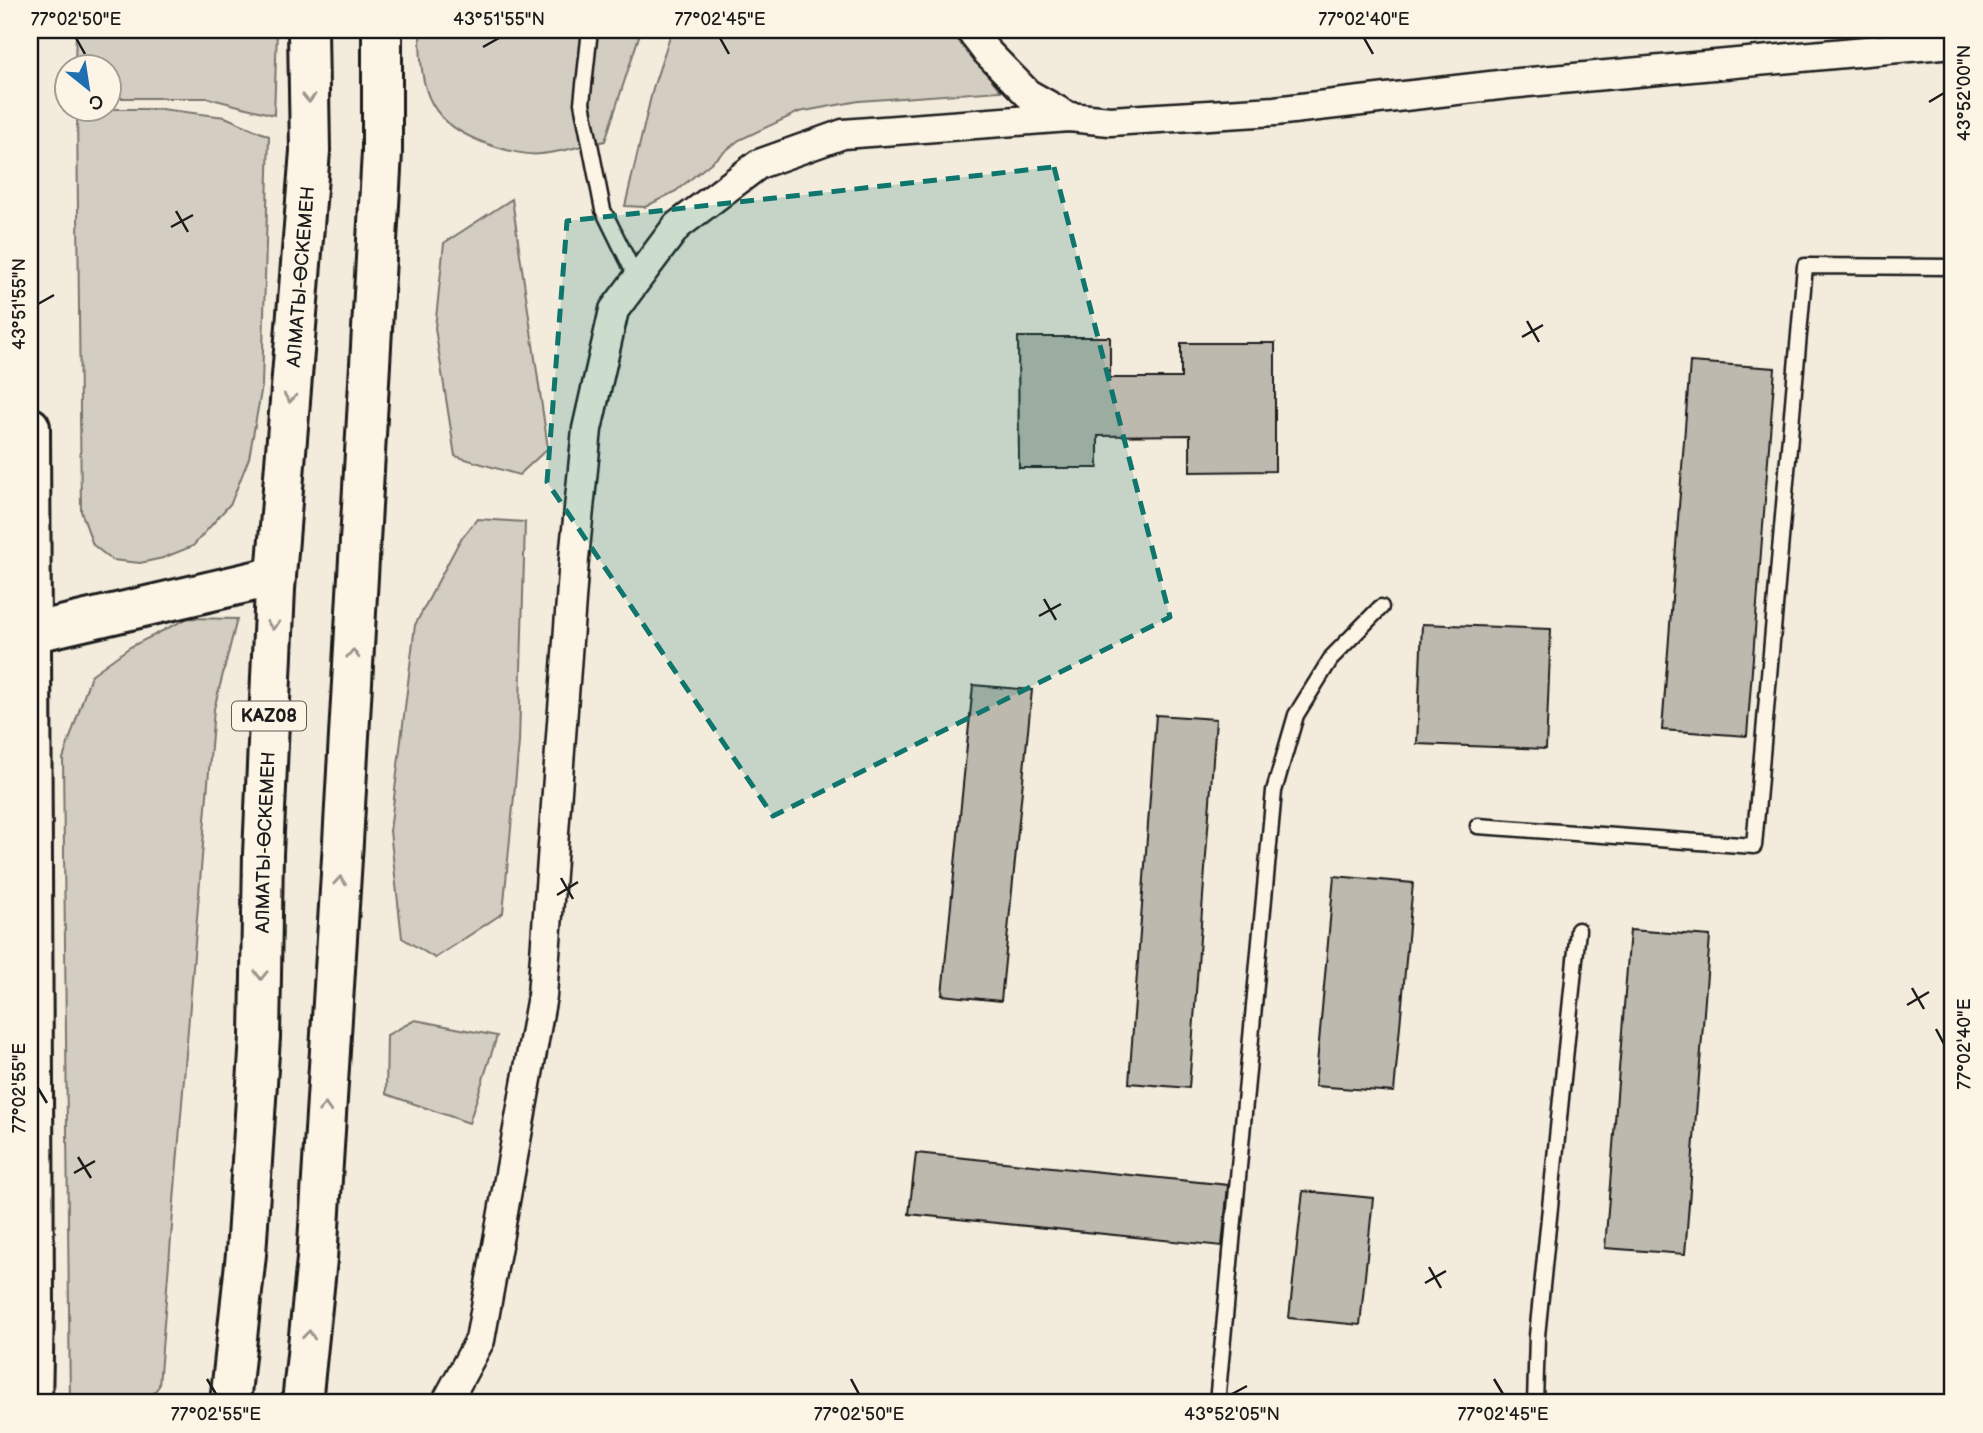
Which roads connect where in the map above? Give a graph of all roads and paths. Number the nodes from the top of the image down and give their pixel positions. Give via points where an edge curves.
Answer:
1 (308, 30) edge
2 (382, 30) edge
3 (590, 30) edge
4 (970, 30) edge
5 (1953, 43) edge
6 (1069, 117) junction
7 (1953, 267) edge
8 (637, 279) junction
9 (30, 427) edge
10 (276, 576) junction
11 (1381, 607) dead end
12 (32, 633) edge
13 (31, 746) edge
14 (1478, 826) dead end
15 (1578, 930) dead end
16 (32, 1307) edge
17 (32, 1403) edge
18 (230, 1403) edge
19 (303, 1403) edge
20 (446, 1403) edge
21 (1217, 1403) edge
22 (1535, 1403) edge

1 -> 10 main road, АЛМАТЫ-ӨСКЕМЕН / KAZ08 via 310,151
19 -> 2 main road via 317,1259 344,828 382,152
3 - 8 lane via 582,103 603,210
4 - 6 street via 1028,94
5 - 6 street via 1508,84 1275,111 1110,121
6 - 8 street via 843,134 759,164 677,226
7 - 14 lane via 1805,266 1754,846
8 - 20 street via 614,310 587,429 542,996 480,1340
9 - 12 main road
10 - 12 main road
10 -> 18 main road, АЛМАТЫ-ӨСКЕМЕН / KAZ08 via 260,1037 246,1254
11 - 21 lane via 1332,657 1296,715 1275,790
12 - 13 main road
13 - 16 main road
15 - 22 lane via 1537,1336
16 - 17 main road

